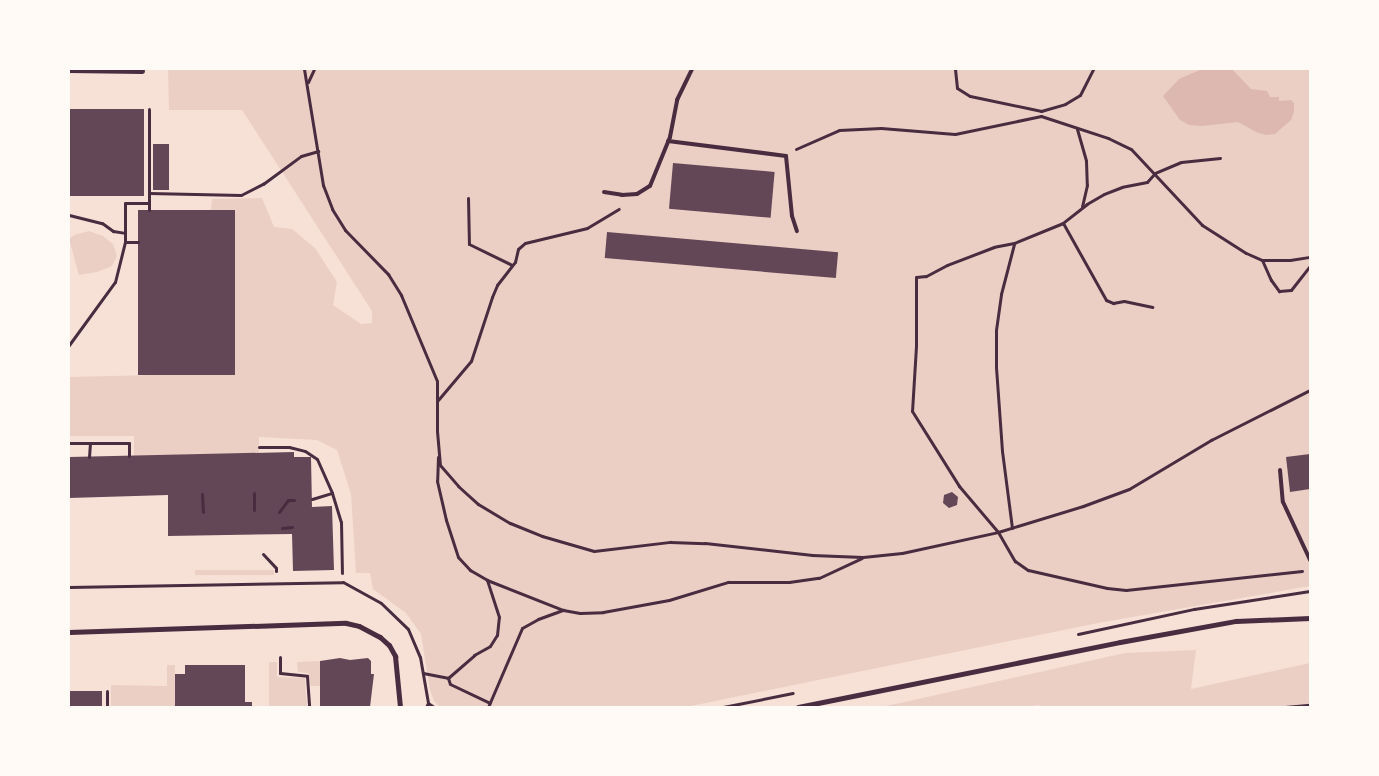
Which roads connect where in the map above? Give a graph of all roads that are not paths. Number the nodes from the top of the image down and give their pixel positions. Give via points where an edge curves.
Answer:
1 (692, 69) edge
2 (69, 70) edge
3 (142, 71) dead end
4 (668, 141) junction
5 (604, 192) dead end
6 (797, 231) dead end
7 (1280, 470) dead end
8 (1310, 560) edge
9 (1310, 618) edge
10 (69, 632) edge
11 (400, 707) edge
12 (798, 707) edge

1 - 4 lane via 677,100
2 - 3 street
4 - 5 lane via 650,186 637,194
4 - 6 lane via 786,156 792,216
7 - 8 lane via 1283,502
9 - 12 street via 1236,621
10 - 11 street via 346,623 360,626 375,633 389,645 395,656

